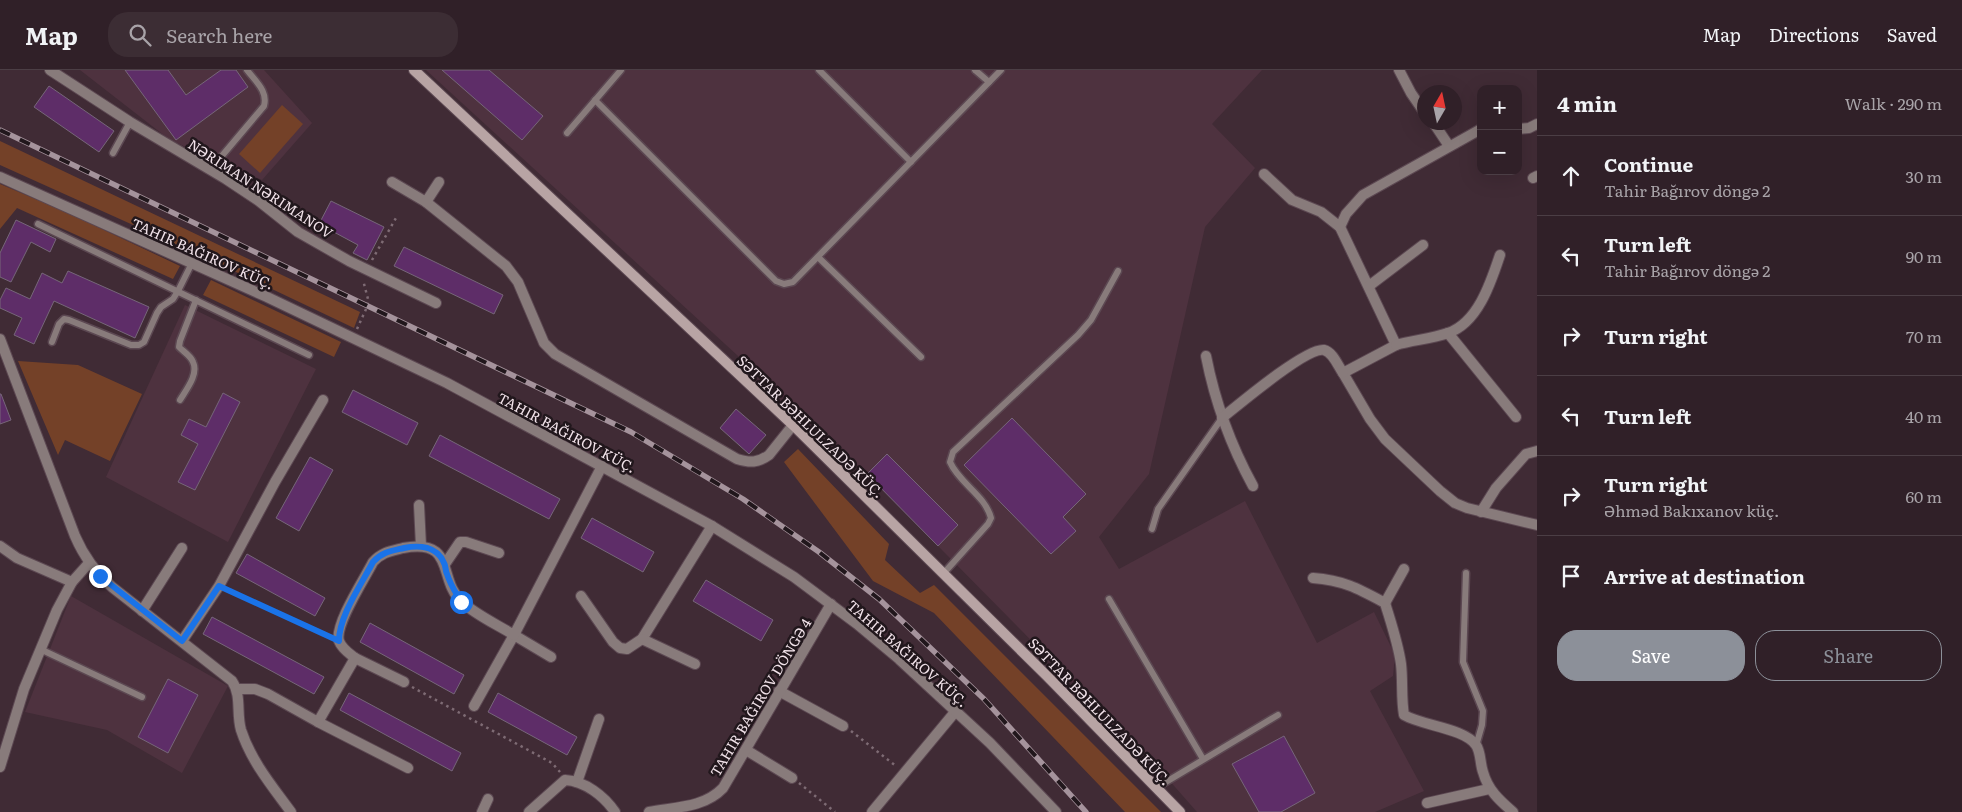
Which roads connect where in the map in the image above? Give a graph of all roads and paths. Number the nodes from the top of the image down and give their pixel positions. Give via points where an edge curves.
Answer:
1 (50, 70) edge
2 (247, 70) edge
3 (414, 70) edge
4 (621, 70) edge
5 (819, 70) edge
6 (975, 70) edge
7 (1001, 70) edge
8 (1399, 70) edge
9 (989, 82) junction
10 (595, 100) junction
11 (1417, 102) edge
12 (130, 122) junction
13 (1537, 124) edge
14 (1522, 129) edge
15 (1438, 130) edge
16 (1479, 130) edge
17 (568, 133) dead end
18 (1449, 146) junction
19 (113, 153) dead end
20 (911, 162) junction
21 (210, 170) junction
22 (1264, 174) dead end
23 (0, 177) edge
24 (392, 182) dead end
25 (438, 182) dead end
26 (426, 202) junction
27 (38, 224) dead end
28 (1340, 227) junction
29 (1423, 245) dead end
30 (1500, 256) dead end
31 (818, 257) junction
32 (192, 263) junction
33 (1118, 271) dead end
34 (1369, 286) junction
35 (178, 291) junction
36 (196, 300) junction
37 (436, 303) dead end
38 (1448, 333) junction
39 (0, 339) edge
40 (52, 342) dead end
41 (1396, 345) junction
42 (2, 352) edge
43 (309, 355) dead end
44 (1206, 356) dead end
45 (921, 358) dead end
46 (1343, 374) junction
47 (180, 400) dead end
48 (322, 400) dead end
49 (1516, 417) dead end
50 (1222, 418) junction
51 (793, 425) junction
52 (1537, 451) edge
53 (602, 466) junction
54 (1252, 486) dead end
55 (418, 505) dead end
56 (1481, 512) junction
57 (1537, 525) edge
58 (712, 526) junction
59 (1152, 529) dead end
60 (0, 546) edge
61 (421, 546) junction
62 (182, 548) dead end
63 (499, 553) dead end
64 (89, 563) junction
65 (445, 564) junction
66 (1404, 569) dead end
67 (1466, 573) dead end
68 (943, 574) junction
69 (1313, 578) dead end
70 (72, 582) junction
71 (219, 586) junction
72 (581, 596) dead end
73 (1109, 599) dead end
74 (1385, 603) junction
75 (830, 604) junction
76 (142, 611) junction
77 (514, 635) junction
78 (642, 640) junction
79 (182, 641) junction
80 (339, 641) junction
81 (40, 649) junction
82 (551, 657) dead end
83 (356, 658) junction
84 (695, 664) dead end
85 (404, 682) joint
86 (237, 689) junction
87 (779, 691) junction
88 (142, 697) dead end
89 (474, 706) dead end
90 (956, 712) junction
91 (1278, 715) dead end
92 (599, 719) dead end
93 (318, 722) junction
94 (843, 726) joint
95 (1476, 746) junction
96 (746, 750) junction
97 (1203, 759) junction
98 (0, 767) edge
99 (408, 768) dead end
100 (906, 773) junction
101 (792, 778) joint
102 (565, 780) junction
103 (577, 782) junction
104 (1156, 788) junction
105 (1489, 789) junction
106 (488, 799) dead end
107 (1427, 803) dead end
108 (706, 807) edge
109 (292, 812) edge
110 (482, 812) edge
111 (529, 812) edge
112 (615, 812) edge
113 (649, 812) edge
114 (836, 812) edge
115 (872, 812) edge
116 (1056, 812) edge
117 (1180, 812) edge
118 (1513, 812) edge

1 - 12 street, NƏRIMAN NƏRIMANOV
2 - 21 lane via 266,98 264,106
3 - 51 main road, SƏTTAR BƏHLULZADƏ KÜÇ.
4 - 10 lane
5 - 20 lane
6 - 9 lane
7 - 9 lane
8 - 11 street
9 - 20 lane
10 - 17 lane
10 - 31 lane via 776,281 784,284 793,282
12 - 19 lane
12 - 21 street, NƏRIMAN NƏRIMANOV
13 - 14 street
15 - 18 street
16 - 18 street
18 - 28 street via 1363,195 1346,214
20 - 31 lane
21 - 37 street, NƏRIMAN NƏRIMANOV via 259,201 298,232 348,261
22 - 28 street via 1292,200 1320,212
23 - 32 street
24 - 26 street
25 - 26 street
26 - 51 street via 506,266 518,282 544,343 555,354 737,459 748,462 764,459
27 - 35 lane
28 - 34 street
29 - 34 street
30 - 38 street via 1490,288 1477,309 1457,329
31 - 45 lane
32 - 35 lane
32 - 53 street via 447,383
33 - 68 lane via 1078,335 953,452 950,462 953,470 988,508 991,518
34 - 41 street
35 - 36 lane
35 - 40 lane via 161,307 144,342 139,345 131,345 64,319 58,324
36 - 43 lane
36 - 47 lane via 179,347 193,361 194,375
38 - 41 street
38 - 49 street
39 - 42 street
41 - 46 street
42 - 64 street via 75,536
44 - 50 street
46 - 50 street via 1331,354 1324,350 1311,352
46 - 56 street via 1385,439 1455,503
48 - 71 street
50 - 54 street via 1236,456
50 - 59 lane via 1158,509
51 - 68 main road, SƏTTAR BƏHLULZADƏ KÜÇ.
52 - 56 street via 1526,454 1496,488
53 - 58 street
53 - 77 street
55 - 61 street
56 - 57 street
58 - 75 street via 794,577
58 - 78 street
60 - 70 street via 17,558
61 - 65 street via 440,556
61 - 80 street via 388,551 373,562 343,619
62 - 76 street
63 - 65 street via 460,542
64 - 70 street
64 - 76 street
65 - 77 street via 446,573 461,602
66 - 74 street
67 - 95 lane via 1463,662 1483,711
68 - 104 main road, SƏTTAR BƏHLULZADƏ KÜÇ.
69 - 74 street via 1351,585
70 - 81 street
71 - 79 street
71 - 80 path
72 - 78 street via 620,648 627,649
73 - 97 lane
74 - 95 street via 1402,665 1404,715 1466,737
75 - 87 street
75 - 90 street via 900,659
76 - 79 street
77 - 82 street
77 - 89 street
78 - 84 street
79 - 86 street via 222,672
80 - 83 street
81 - 88 lane
81 - 98 street
83 - 85 street
83 - 93 street
85 - 102 path via 552,763
86 - 93 street via 255,689 268,694
86 - 109 street via 239,717 246,742 256,762
87 - 94 street
87 - 96 street
90 - 100 street
90 - 116 street
91 - 97 lane
92 - 103 street
93 - 99 street
94 - 100 path
95 - 105 street
96 - 101 street
96 - 108 street via 723,788
97 - 104 lane
100 - 115 street
101 - 114 path
102 - 103 street
102 - 111 street
103 - 112 street via 609,803
104 - 117 main road, SƏTTAR BƏHLULZADƏ KÜÇ.
105 - 107 street
105 - 118 street
106 - 110 street
108 - 113 street

